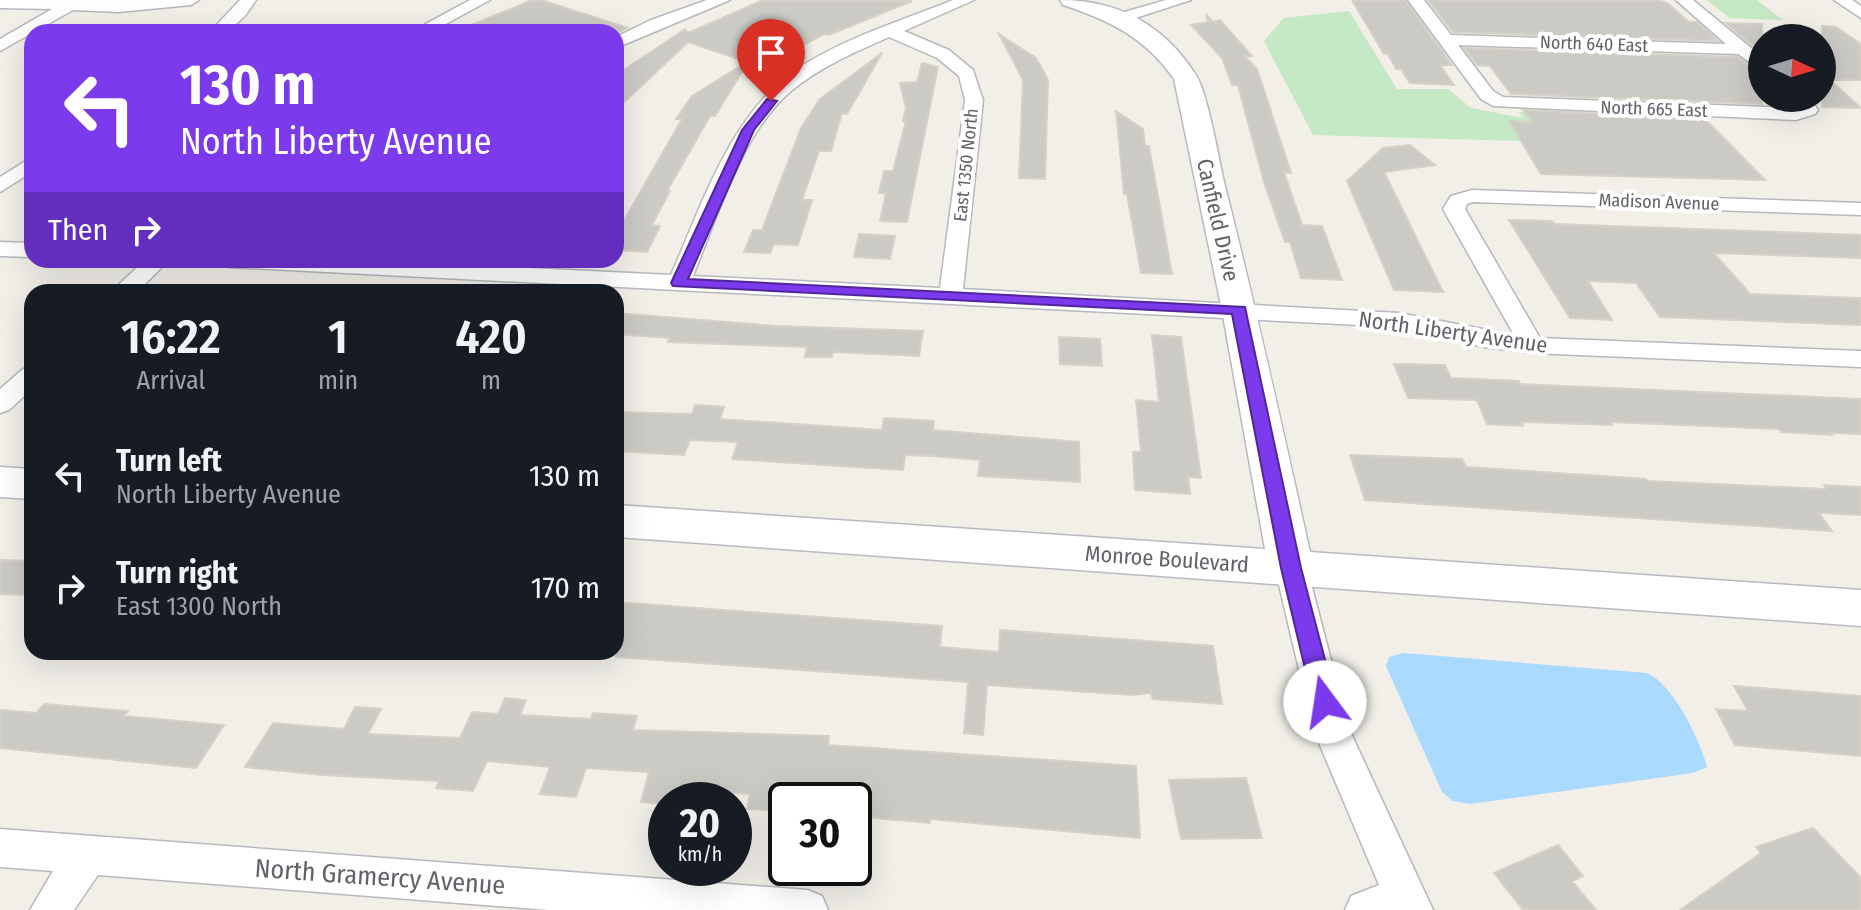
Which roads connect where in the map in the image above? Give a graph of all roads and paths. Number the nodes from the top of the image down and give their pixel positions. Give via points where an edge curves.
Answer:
1 (191, 0) edge
2 (248, 0) edge
3 (439, 0) edge
4 (722, 0) edge
5 (966, 0) edge
6 (1071, 0) edge
7 (1183, 0) edge
8 (1416, 0) edge
9 (1684, 0) edge
10 (1842, 0) edge
11 (0, 3) edge
12 (475, 3) edge
13 (70, 5) junction
14 (1861, 13) edge
15 (1120, 18) junction
16 (38, 24) edge
17 (227, 24) edge
18 (434, 24) edge
19 (891, 31) junction
20 (24, 32) edge
21 (624, 39) edge
22 (1446, 40) junction
23 (0, 46) edge
24 (1742, 49) junction
25 (1748, 54) edge
26 (1798, 112) edge
27 (24, 169) edge
28 (0, 186) edge
29 (1861, 209) edge
30 (0, 249) edge
31 (24, 250) edge
32 (149, 268) edge
33 (463, 268) edge
34 (679, 283) junction
35 (132, 284) edge
36 (951, 296) junction
37 (1239, 310) junction
38 (1532, 345) junction
39 (1861, 359) edge
40 (24, 382) edge
41 (0, 404) edge
42 (0, 482) edge
43 (24, 484) edge
44 (624, 522) edge
45 (1291, 568) junction
46 (1861, 608) edge
47 (0, 848) edge
48 (87, 856) junction
49 (609, 902) edge
50 (1409, 904) edge
51 (50, 910) edge
52 (808, 910) edge
53 (1365, 910) edge

1 - 13 street via 119,7
2 - 17 street
3 - 12 street
4 - 21 street
5 - 19 street
6 - 15 street, Canfield Drive
7 - 15 street
8 - 22 street
9 - 24 street
10 - 14 street
11 - 13 street
12 - 18 street
13 - 16 street
15 - 37 street, Canfield Drive via 1152,36 1186,79
19 - 34 street via 801,74 771,101 749,130
19 - 36 street, East 1350 North via 943,54 967,74 974,100
20 - 23 street
22 - 24 street, North 640 East
22 - 26 street, North 665 East via 1487,95 1499,102
24 - 25 street
27 - 28 street
29 - 38 street, Madison Avenue via 1472,196 1458,200 1454,209
30 - 31 street
32 - 35 street
33 - 34 street, North Liberty Avenue
34 - 36 street, North Liberty Avenue
36 - 37 street, North Liberty Avenue
37 - 38 street, North Liberty Avenue via 1399,320
37 - 45 street, Canfield Drive
38 - 39 street, North Liberty Avenue
40 - 41 street
42 - 43 street
44 - 45 street, Monroe Boulevard
45 - 46 street, Monroe Boulevard
45 - 50 street, Canfield Drive via 1331,729
47 - 48 street, North Gramercy Avenue
48 - 49 street, North Gramercy Avenue
48 - 51 street
49 - 52 street, North Gramercy Avenue
50 - 53 street

